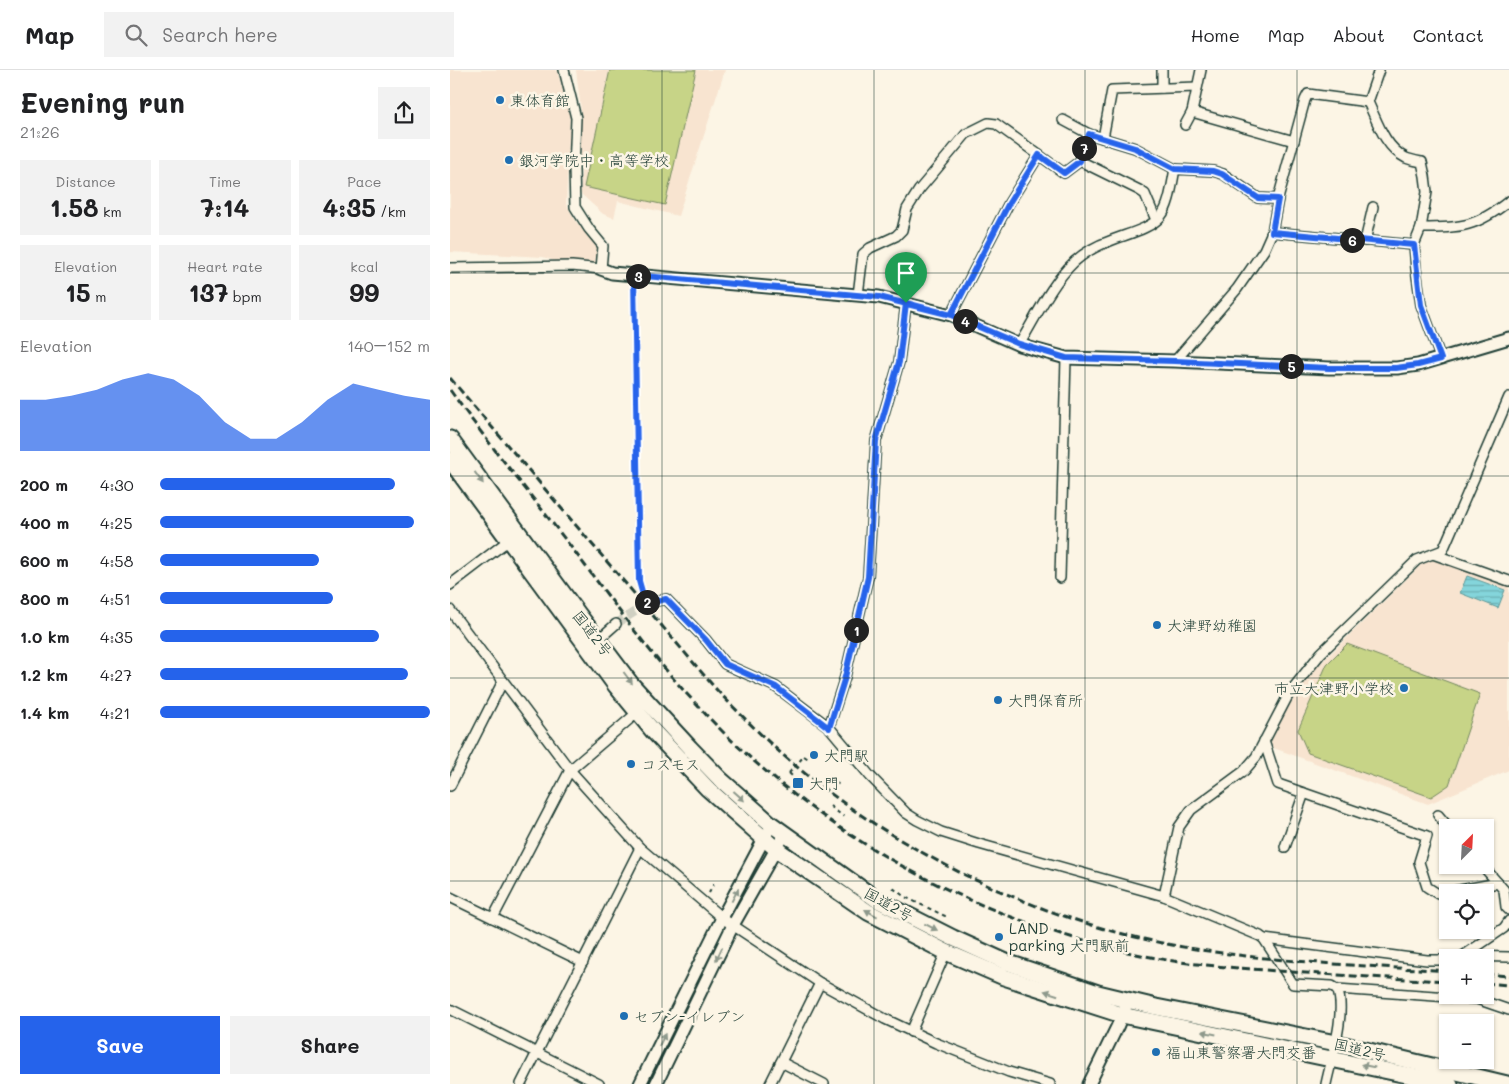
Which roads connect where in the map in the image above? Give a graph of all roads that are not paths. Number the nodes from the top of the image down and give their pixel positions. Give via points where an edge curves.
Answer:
1 (1162, 70) edge
2 (1201, 70) edge
3 (1379, 70) edge
4 (566, 71) edge
5 (1197, 87) junction
6 (1162, 88) junction
7 (1368, 102) junction
8 (1192, 112) junction
9 (1063, 120) dead end
10 (1185, 125) dead end
11 (1089, 134) junction
12 (1102, 138) junction
13 (1294, 141) junction
14 (1039, 155) junction
15 (1080, 161) junction
16 (1175, 169) junction
17 (1278, 199) junction
18 (1509, 201) edge
19 (1373, 207) dead end
20 (1156, 220) junction
21 (1421, 228) junction
22 (1272, 232) junction
23 (1365, 241) junction
24 (1414, 245) junction
25 (450, 268) edge
26 (601, 269) junction
27 (858, 295) junction
28 (906, 303) junction
29 (951, 315) junction
30 (1509, 338) edge
31 (1019, 344) junction
32 (1066, 358) junction
33 (1441, 359) junction
34 (1175, 361) junction
35 (1509, 397) edge
36 (450, 438) edge
37 (450, 460) edge
38 (509, 540) junction
39 (1433, 554) junction
40 (1060, 578) dead end
41 (1509, 581) edge
42 (450, 585) edge
43 (648, 603) tunnel mouth
44 (450, 610) edge
45 (616, 624) tunnel mouth
46 (598, 639) junction
47 (503, 681) junction
48 (638, 712) junction
49 (829, 728) junction
50 (1264, 741) junction
51 (570, 770) junction
52 (450, 786) edge
53 (1304, 793) junction
54 (1438, 814) dead end
55 (1442, 819) edge
56 (771, 824) junction
57 (784, 835) junction
58 (764, 839) junction
59 (1285, 847) dead end
60 (640, 848) junction
61 (776, 849) junction
62 (1490, 874) edge
63 (1498, 883) junction
64 (1164, 896) junction
65 (450, 897) edge
66 (1509, 910) edge
67 (493, 918) junction
68 (722, 918) junction
69 (1509, 921) edge
70 (733, 925) junction
71 (1264, 939) junction
72 (1473, 949) edge
73 (946, 952) junction
74 (1494, 957) edge
75 (1509, 957) edge
76 (1439, 960) edge
77 (584, 962) junction
78 (820, 983) junction
79 (1337, 989) junction
80 (1125, 1008) junction
81 (450, 1009) edge
82 (1509, 1010) edge
83 (911, 1032) junction
84 (1336, 1043) junction
85 (537, 1054) junction
86 (1331, 1058) junction
87 (781, 1062) junction
88 (521, 1084) edge
89 (599, 1084) edge
90 (640, 1084) edge
91 (656, 1084) edge
92 (770, 1084) edge
93 (824, 1084) edge
94 (1050, 1084) edge
95 (1089, 1084) edge
96 (1326, 1084) edge
97 (1450, 1084) edge
98 (1507, 1084) edge

1 - 6 street
2 - 5 street
3 - 7 street
4 - 26 street via 576,118 575,207 603,246
5 - 6 street
5 - 8 street
6 - 12 street via 1112,90
7 - 13 street via 1308,94
7 - 21 street via 1393,149 1406,158 1422,162 1427,192
8 - 10 street
8 - 13 street
9 - 11 street
11 - 12 street
11 - 15 street
12 - 16 street via 1135,148
13 - 17 street
14 - 15 street via 1064,173
14 - 27 street via 996,124 988,123 966,134 919,190 908,209 902,230 863,254
14 - 29 street via 1009,203
15 - 20 street via 1145,194
16 - 17 street via 1213,171 1258,198
16 - 20 street via 1167,203
17 - 22 street
18 - 21 street via 1491,215 1463,227
19 - 23 street
20 - 31 street via 1107,242 1074,263 1056,284
21 - 24 street
22 - 23 street
22 - 34 street via 1264,250 1237,289
23 - 24 street
24 - 33 street via 1421,305
25 - 26 street via 572,266
26 - 27 street via 612,274
27 - 28 street
28 - 29 street
28 - 49 street via 899,362 876,441 868,577 845,677
29 - 31 street
30 - 33 street
31 - 32 street
32 - 34 street
32 - 40 street
33 - 34 street via 1396,368
35 - 39 street via 1443,550
36 -> 46 highway, 国道2号
37 - 38 highway, 国道2号
38 - 42 street
38 - 48 highway, 国道2号
39 - 41 street
39 - 50 street via 1416,560 1321,653 1290,692
43 - 49 street via 666,599 725,664 776,687
44 - 47 street
45 - 46 street
46 -> 56 highway, 国道2号 via 631,684 690,748
47 - 51 street
47 - 52 street
48 - 51 street
48 - 58 highway, 国道2号 via 708,789
49 - 64 street via 870,776 917,820 941,832 979,844
50 - 53 street via 1278,784
50 - 64 street via 1244,771 1191,810 1183,820 1176,836
51 - 60 street
51 - 67 street
53 - 59 street
53 - 63 street via 1427,836 1419,862 1427,888 1438,894
54 - 55 street
56 - 57 highway, 国道2号
56 - 58 street
57 - 61 street
57 -> 80 highway, 国道2号 via 876,899 1006,962 1098,993
58 - 61 highway, 国道2号
68 -> 58 street
60 - 68 street
60 - 77 street
61 - 70 street
73 -> 61 highway, 国道2号 via 868,912
62 - 63 street
63 - 66 street via 1504,890
64 - 71 street
65 - 67 street
67 - 77 street
68 - 70 street
90 -> 68 street
69 - 72 street
70 - 78 street
70 -> 91 street
71 - 76 street
71 - 79 street via 1293,984
80 -> 73 highway, 国道2号 via 1004,977
73 - 83 street
74 - 75 street
77 - 85 street
78 - 83 street
78 - 87 street
79 - 82 street via 1477,999
79 - 84 street via 1340,1003
80 - 84 highway, 国道2号
86 -> 80 highway, 国道2号
80 - 95 street
81 - 85 street
83 - 94 street via 1009,1072
84 - 86 street
84 - 98 highway, 国道2号
85 - 88 street
85 - 89 street
86 - 96 street
97 -> 86 highway, 国道2号
87 - 92 street
87 - 93 street

